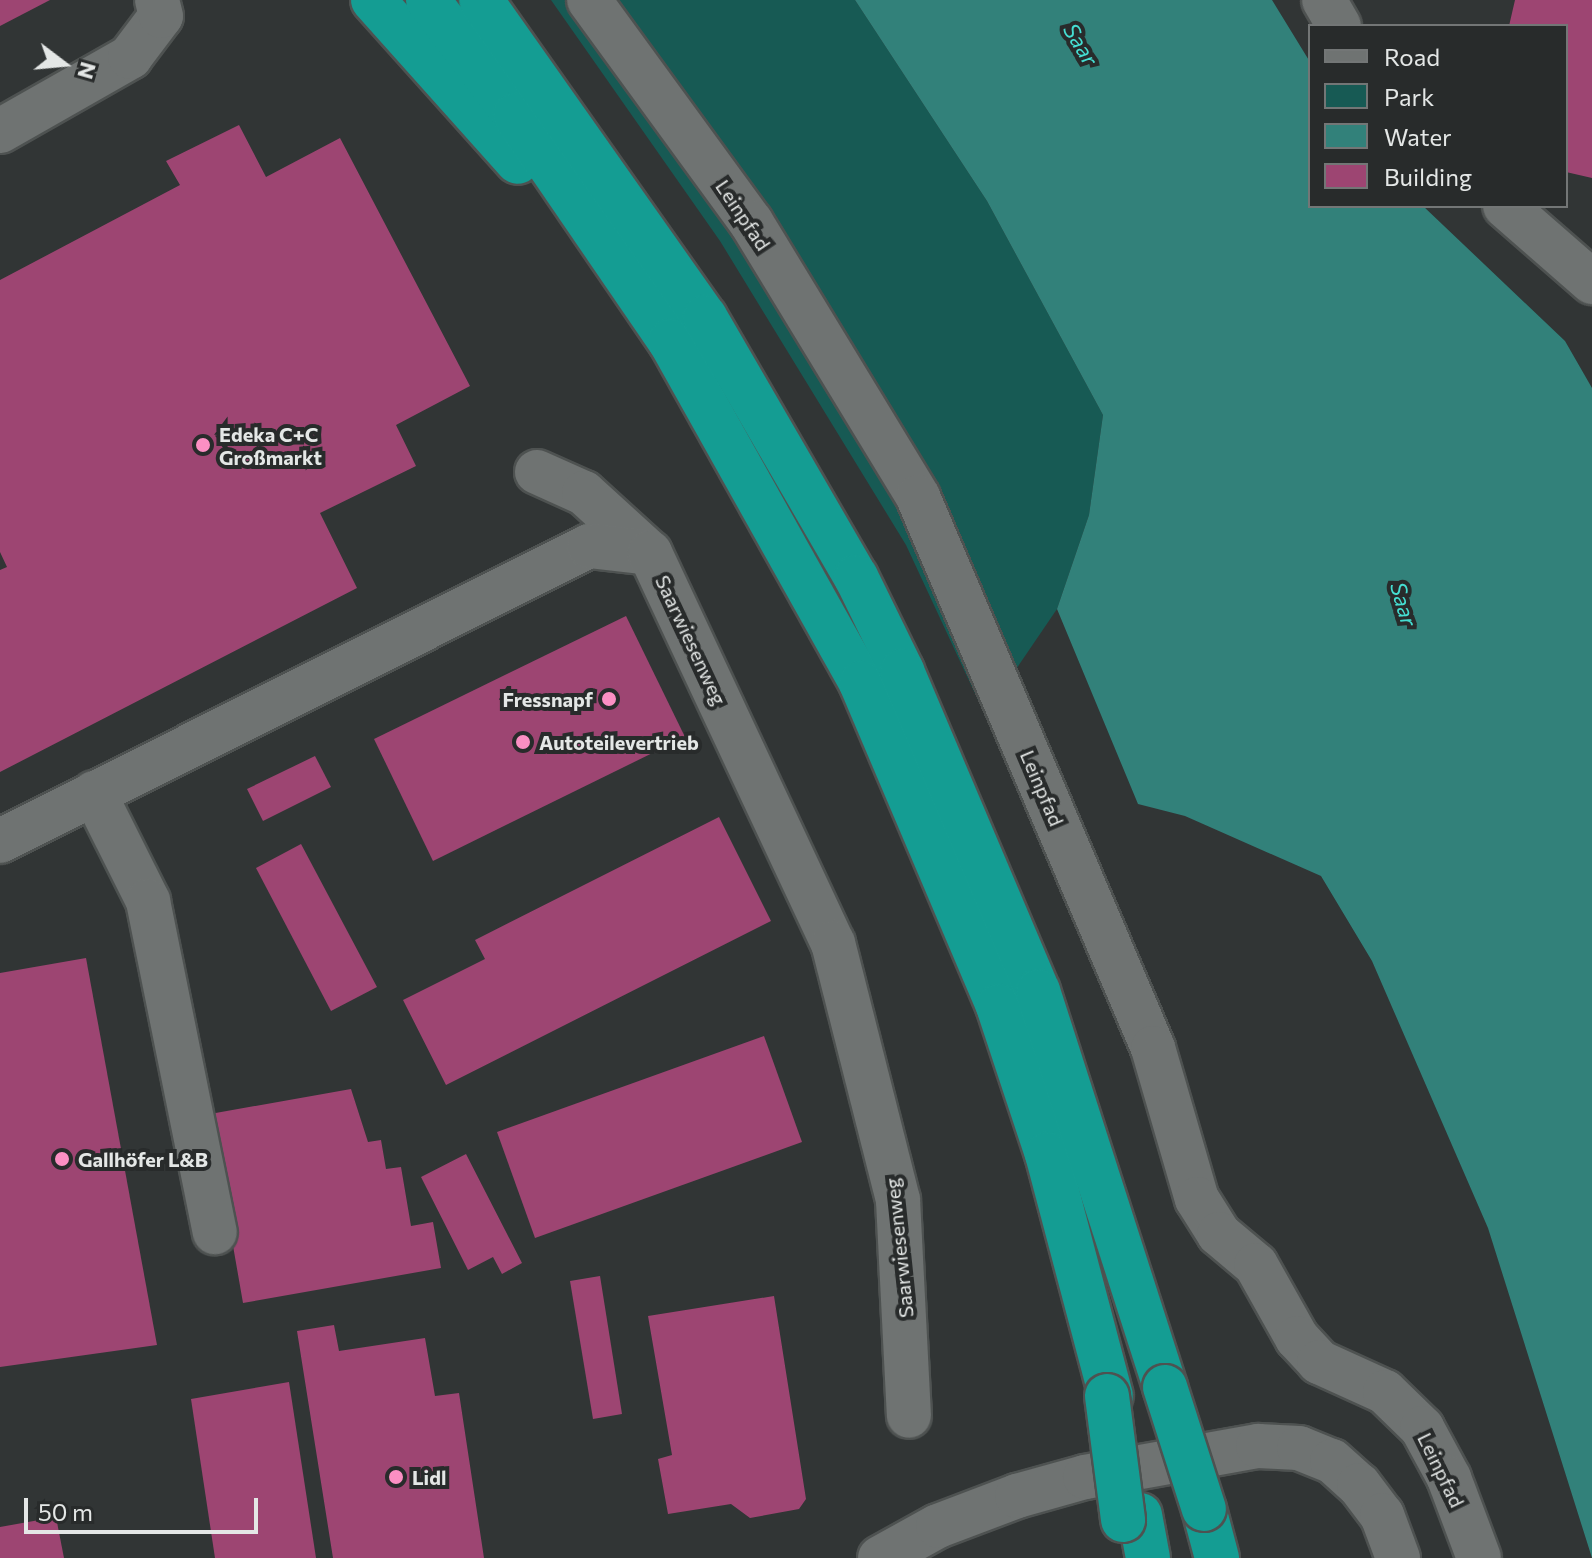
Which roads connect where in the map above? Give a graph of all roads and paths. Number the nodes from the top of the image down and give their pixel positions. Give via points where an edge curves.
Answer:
1 (157, 0) edge
2 (373, 0) edge
3 (428, 0) edge
4 (481, 0) edge
5 (513, 0) edge
6 (589, 0) edge
7 (1324, 0) edge
8 (1338, 24) edge
9 (0, 131) edge
10 (1507, 208) edge
11 (647, 229) junction
12 (1592, 282) edge
13 (670, 341) junction
14 (537, 472) dead end
15 (650, 553) junction
16 (94, 793) junction
17 (0, 841) edge
18 (215, 1232) dead end
19 (909, 1416) dead end
20 (1154, 1522) edge
21 (880, 1558) edge
22 (1148, 1558) edge
23 (1191, 1558) edge
24 (1217, 1558) edge
25 (1398, 1558) edge
26 (1479, 1558) edge

1 - 9 street via 161,16 130,57
2 - 13 highway via 585,237
3 - 13 highway via 515,115
4 - 11 highway
5 - 11 highway via 586,115
6 - 26 street, Leinpfad via 751,222 918,497 1153,1048 1197,1199 1219,1234 1256,1265 1297,1338 1319,1362 1385,1392 1422,1428 1449,1478
7 - 8 street
10 - 12 street
11 - 20 highway via 705,317 848,563 902,671 1038,991 1161,1388
13 - 20 highway via 861,683 932,842 1008,1036 1098,1341 1109,1396
14 - 15 street via 584,493
15 - 16 street, Saarwiesenweg via 589,546
15 - 19 street, Saarwiesenweg via 833,943 898,1200
16 - 17 street, Saarwiesenweg
16 - 18 street via 148,901
20 - 22 highway
20 - 23 highway
20 - 24 highway
21 - 25 street via 938,1526 1017,1496 1085,1477 1258,1446 1299,1448 1332,1461 1382,1515

